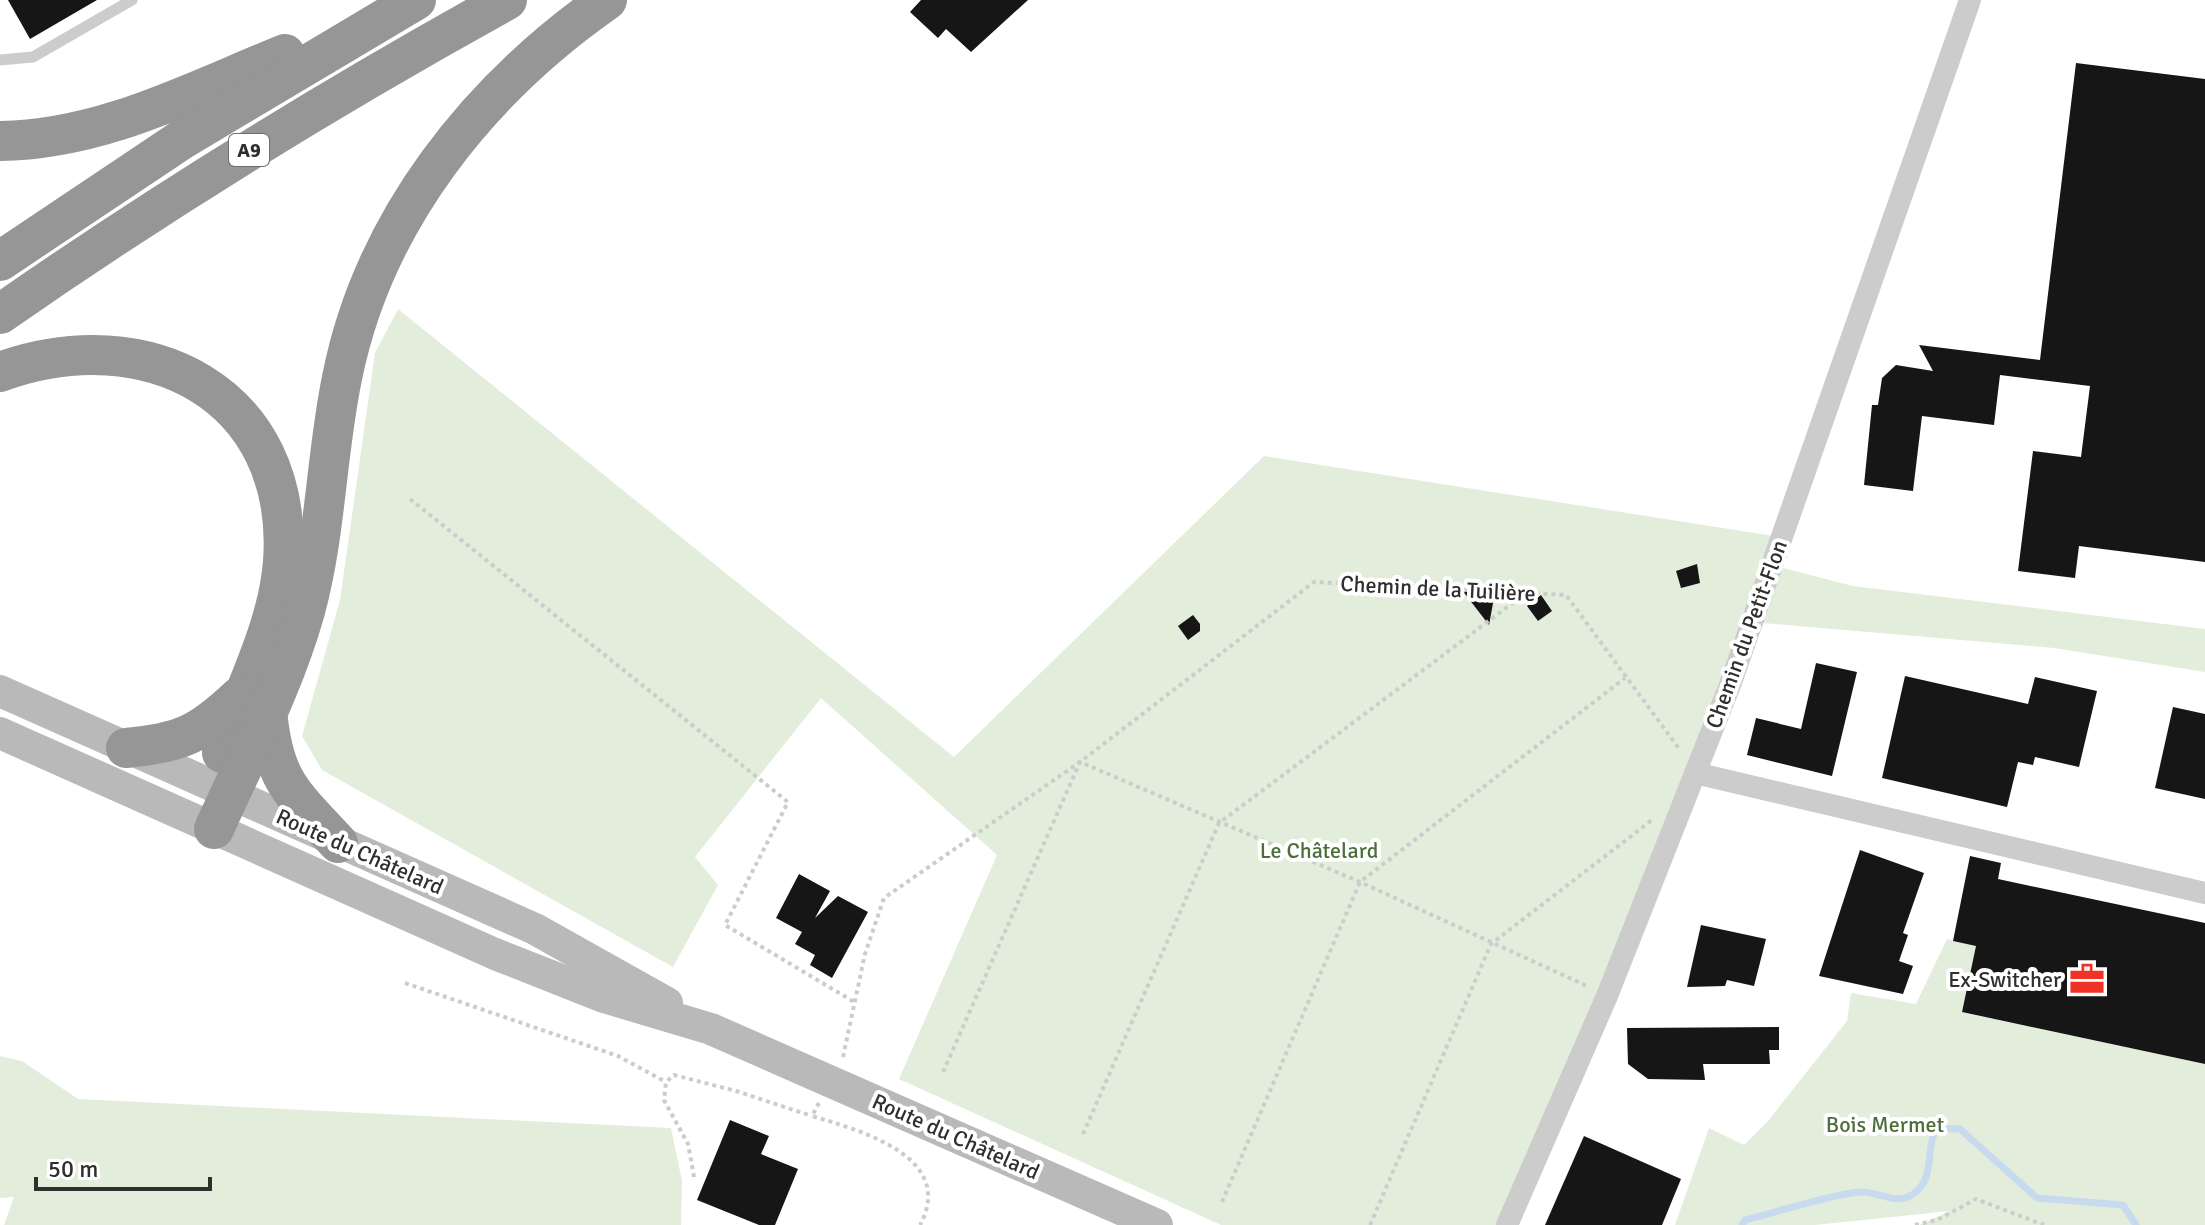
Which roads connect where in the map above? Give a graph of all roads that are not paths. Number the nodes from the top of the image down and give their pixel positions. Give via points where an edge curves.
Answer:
1 (132, 0) edge
2 (507, 0) edge
3 (607, 0) edge
4 (1970, 0) edge
5 (412, 2) edge
6 (0, 60) edge
7 (0, 141) edge
8 (0, 261) edge
9 (0, 314) edge
10 (0, 372) edge
11 (0, 691) edge
12 (255, 701) junction
13 (0, 733) edge
14 (126, 748) junction
15 (1695, 773) junction
16 (212, 807) junction
17 (338, 843) junction
18 (2205, 893) edge
19 (711, 1029) junction
20 (1157, 1225) edge
21 (1507, 1225) edge

1 - 6 lane via 33,57
2 - 9 highway, A9 via 255,146
3 - 12 highway via 501,86 438,162 389,244 362,306 345,364 313,576 291,651
4 - 15 street, Chemin du Petit-Flon
5 - 7 highway via 122,120 61,136
5 - 8 highway, A9 via 181,140
10 - 12 highway via 80,353 143,358 201,383 246,426 275,482 284,533
11 - 14 main road, Route du Châtelard
12 - 14 highway via 199,732 162,745
12 - 16 highway
12 - 17 highway via 279,775
13 - 16 main road, Route du Châtelard
14 - 16 main road, Route du Châtelard
15 - 18 street
15 - 21 street via 1607,996
16 - 17 main road, Route du Châtelard
16 - 19 main road, Route du Châtelard via 554,978
17 - 19 main road, Route du Châtelard via 535,929
19 - 20 main road, Route du Châtelard

